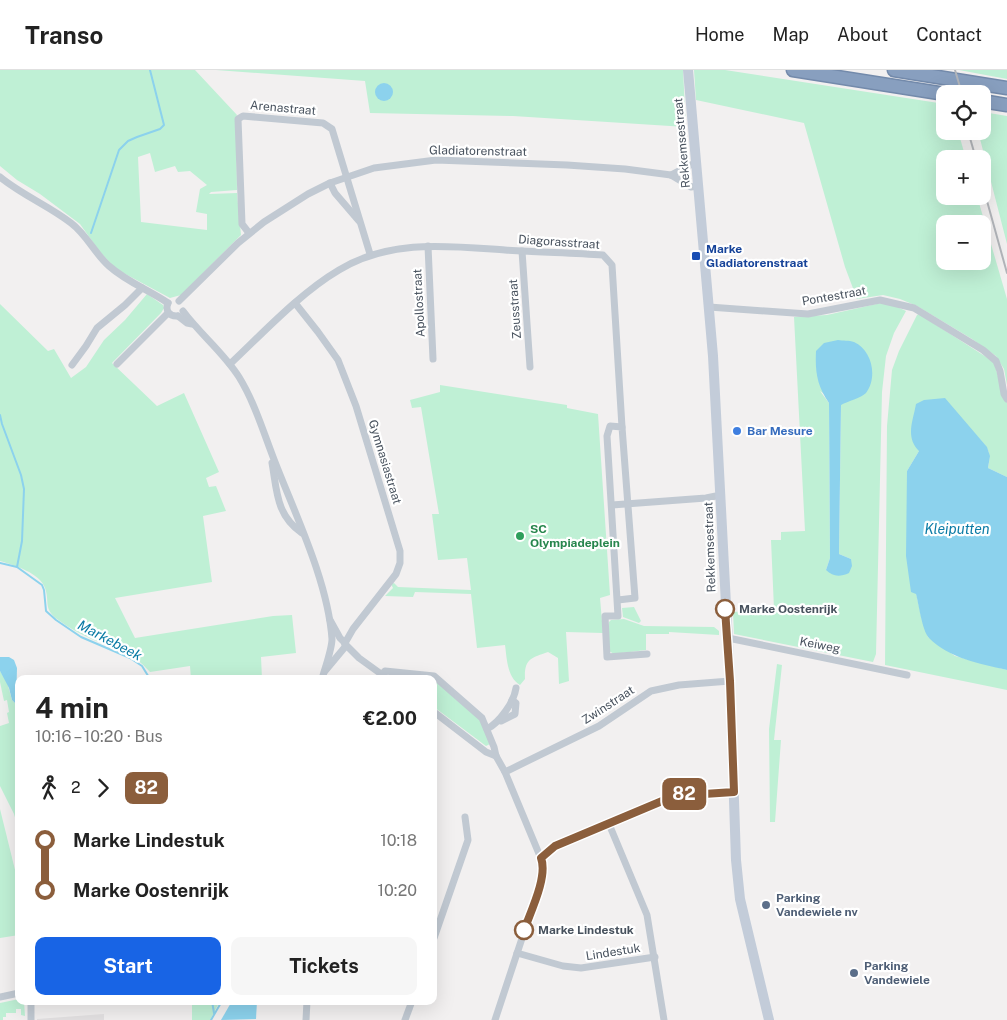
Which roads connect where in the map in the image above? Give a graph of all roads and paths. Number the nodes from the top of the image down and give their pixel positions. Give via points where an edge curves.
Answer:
1 (688, 70) edge
2 (793, 70) edge
3 (894, 70) edge
4 (1007, 88) edge
5 (936, 93) edge
6 (991, 102) edge
7 (1007, 105) edge
8 (696, 164) junction
9 (671, 175) junction
10 (347, 176) junction
11 (0, 177) edge
12 (330, 184) junction
13 (698, 186) junction
14 (361, 223) junction
15 (249, 233) junction
16 (428, 246) junction
17 (522, 251) junction
18 (370, 254) junction
19 (142, 288) junction
20 (179, 301) junction
21 (168, 303) junction
22 (295, 303) junction
23 (709, 307) junction
24 (168, 313) junction
25 (180, 313) junction
26 (433, 359) dead end
27 (117, 364) dead end
28 (230, 364) junction
29 (72, 365) dead end
30 (530, 367) dead end
31 (1007, 399) edge
32 (622, 427) junction
33 (268, 446) junction
34 (721, 498) junction
35 (627, 504) junction
36 (612, 505) junction
37 (303, 533) junction
38 (618, 600) junction
39 (330, 620) junction
40 (728, 638) junction
41 (332, 645) junction
42 (342, 645) junction
43 (647, 654) dead end
44 (325, 671) junction
45 (324, 675) edge
46 (382, 675) edge
47 (385, 675) edge
48 (426, 675) edge
49 (907, 675) dead end
50 (437, 679) edge
51 (730, 681) junction
52 (516, 688) dead end
53 (437, 714) edge
54 (487, 729) junction
55 (496, 756) junction
56 (505, 772) junction
57 (734, 792) junction
58 (465, 817) dead end
59 (609, 824) junction
60 (541, 858) junction
61 (437, 918) edge
62 (517, 953) junction
63 (655, 957) junction
64 (15, 994) edge
65 (0, 997) edge
66 (32, 1005) edge
67 (306, 1005) edge
68 (411, 1005) edge
69 (31, 1020) edge
70 (306, 1020) edge
71 (405, 1020) edge
72 (495, 1020) edge
73 (664, 1020) edge
74 (769, 1020) edge

1 - 8 street, Rekkemsestraat
2 - 5 highway
3 - 4 highway
6 - 7 highway
8 - 9 street
8 - 13 street, Rekkemsestraat
9 - 10 street, Gladiatorenstraat via 567,165 436,160 388,166
9 - 13 street, Gladiatorenstraat
10 - 12 street, Gladiatorenstraat
10 - 14 street
10 - 15 street, Arenastraat via 328,125 241,117 238,122 242,224
11 - 19 street via 73,224 110,267
12 - 14 street
12 - 15 street, Gladiatorenstraat via 283,209
13 - 23 street, Rekkemsestraat
14 - 18 street
15 - 20 street, Gladiatorenstraat
16 - 17 street, Diagorasstraat
16 - 18 street, Diagorasstraat
16 - 26 street, Apollostraat
17 - 30 street, Zeusstraat
17 - 32 street, Diagorasstraat via 603,255 612,265
18 - 22 street, Diagorasstraat via 338,270
19 - 21 street
19 - 29 street via 97,328
20 - 21 street
20 - 25 street via 183,305
21 - 24 street
22 - 28 street, Diagorasstraat
22 - 42 street, Gymnasiastraat via 338,360 356,406 400,551 396,574 353,628 345,633
23 - 31 street, Pontestraat via 808,314 880,300 914,308 996,361
23 - 34 street, Rekkemsestraat
24 - 25 street via 172,316
24 - 27 street
25 - 28 street
28 - 33 street via 246,389
32 - 35 street, Diagorasstraat
32 - 36 street via 610,426 608,430
33 - 37 street
33 - 37 street via 284,515
34 - 35 street via 714,501 706,498
34 - 40 street, Rekkemsestraat
35 - 36 street
35 - 38 street, Diagorasstraat via 635,598
36 - 38 street
37 - 39 street
38 - 43 street via 618,616 605,616 607,657
39 - 41 street
39 - 42 street
40 - 49 street, Keiweg
40 - 51 street, Rekkemsestraat
41 - 42 street via 336,639
41 - 42 street via 334,651
41 - 44 street
42 - 44 street
42 - 46 street
44 - 45 street
47 - 48 street via 385,671 393,671
50 - 54 street via 482,718
51 - 56 street, Zwinstraat via 651,691 599,726
51 - 57 street, Rekkemsestraat
52 - 54 street via 499,720
53 - 55 street via 486,752
54 - 55 street
55 - 56 street
56 - 60 street
57 - 59 street via 674,796
57 - 74 street, Rekkemsestraat via 738,884
58 - 61 street via 468,840
59 - 60 street via 555,846
59 - 63 street via 648,915
60 - 62 street via 544,868 541,881
62 - 63 street, Lindestuk via 582,968
62 - 72 street
63 - 73 street
64 - 65 street
66 - 69 street
67 - 70 street
68 - 71 street

